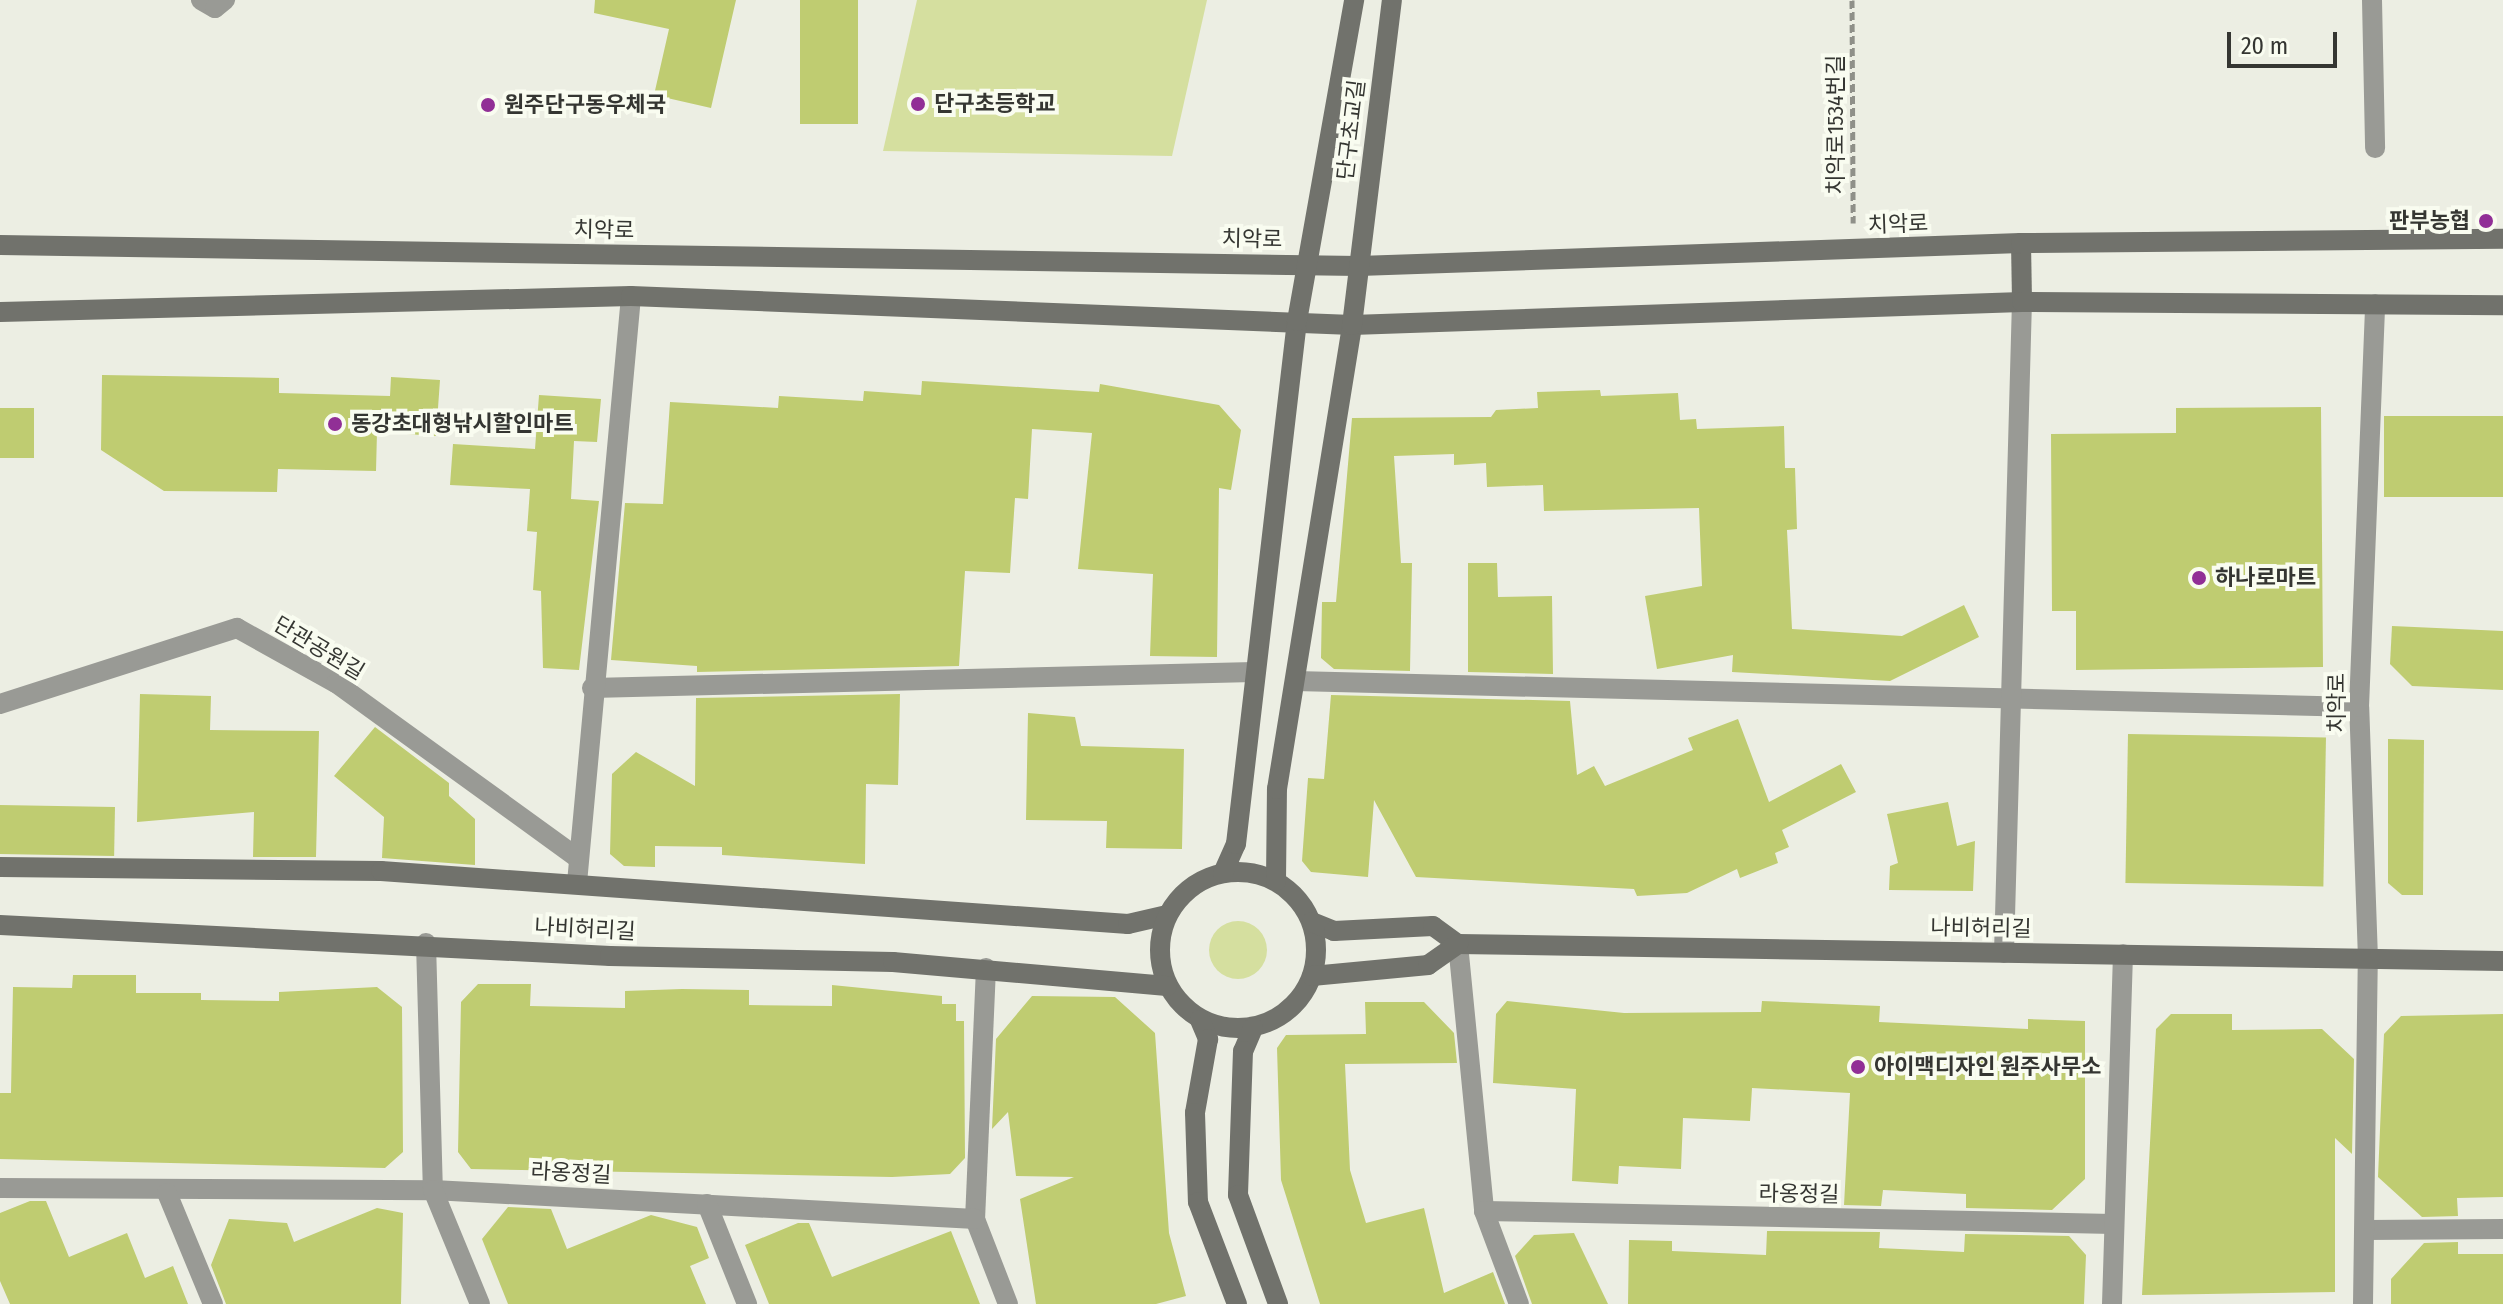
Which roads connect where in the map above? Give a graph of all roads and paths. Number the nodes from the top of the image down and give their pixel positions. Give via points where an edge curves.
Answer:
1 (201, 0) edge
2 (225, 0) edge
3 (1354, 0) edge
4 (1392, 0) edge
5 (1852, 0) edge
6 (2372, 0) edge
7 (2375, 148) dead end
8 (2503, 239) edge
9 (2021, 243) junction
10 (0, 245) edge
11 (1853, 249) junction
12 (1306, 264) junction
13 (1359, 266) junction
14 (631, 296) junction
15 (2022, 302) junction
16 (2375, 304) junction
17 (2503, 305) edge
18 (0, 312) edge
19 (1297, 321) junction
20 (1352, 325) junction
21 (1254, 672) junction
22 (1295, 681) junction
23 (592, 688) junction
24 (2013, 695) junction
25 (0, 704) edge
26 (2359, 707) junction
27 (578, 858) junction
28 (0, 867) edge
29 (1223, 873) junction
30 (1276, 881) junction
31 (577, 883) junction
32 (1167, 915) junction
33 (1312, 922) junction
34 (0, 925) edge
35 (426, 943) junction
36 (1458, 944) junction
37 (2004, 953) junction
38 (2123, 954) junction
39 (2368, 959) junction
40 (2503, 961) edge
41 (986, 968) junction
42 (1312, 976) junction
43 (1167, 986) junction
44 (1200, 1020) junction
45 (1253, 1028) junction
46 (0, 1188) edge
47 (433, 1190) junction
48 (167, 1193) junction
49 (707, 1204) junction
50 (1484, 1211) junction
51 (975, 1219) junction
52 (2113, 1224) junction
53 (2503, 1229) edge
54 (2366, 1230) junction
55 (213, 1304) edge
56 (480, 1304) edge
57 (747, 1304) edge
58 (1008, 1304) edge
59 (1237, 1304) edge
60 (1278, 1304) edge
61 (1519, 1304) edge
62 (2112, 1304) edge
63 (2363, 1304) edge

1 - 2 street via 215,8
3 - 12 street, 단구초교길
4 - 13 street, 단구초교길
5 - 11 path, 치악로1534번길
6 - 7 street
8 - 9 street, 치악로
9 - 11 street, 치악로
9 - 15 street
10 - 12 street, 치악로
11 - 13 street, 치악로
12 - 13 street, 치악로
12 - 19 street, 단구초교길
13 - 20 street, 단구초교길
14 - 18 street
14 - 19 street
14 - 23 street
15 - 16 street
15 - 20 street
15 - 24 street
16 - 17 street
16 - 26 street, 치악로
19 - 20 street
19 - 21 street
20 - 22 street
21 - 23 street
21 - 29 street via 1236,844
22 - 24 street
22 - 30 street via 1271,852
23 - 27 street
24 - 26 street
24 - 37 street
25 - 27 street, 단관공원길 via 237,628 336,683
26 - 39 street, 치악로
27 - 31 street
28 - 31 street via 381,871
29 - 30 street
29 - 32 street via 1191,888
30 - 33 street
31 - 32 street via 1128,924
32 - 43 street via 1159,963
33 - 36 street via 1334,931 1433,926
33 - 42 street
34 - 35 street, 나비허리길
35 - 41 street, 나비허리길
35 - 47 street
36 - 37 street, 나비허리길
36 - 42 street via 1428,965
36 - 50 street
37 - 38 street, 나비허리길
38 - 39 street, 나비허리길
38 - 52 street
39 - 40 street, 나비허리길
39 - 54 street
41 - 43 street, 나비허리길
41 - 51 street
42 - 45 street via 1279,1018
43 - 44 street
44 - 45 street
44 - 59 street via 1208,1039 1195,1113 1198,1202
45 - 60 street via 1243,1051 1238,1195
46 - 48 street, 라옹정길
47 - 48 street, 라옹정길
47 - 49 street, 라옹정길
47 - 56 street
48 - 55 street
49 - 51 street, 라옹정길
49 - 57 street
50 - 52 street, 라옹정길
50 - 61 street
51 - 58 street
52 - 62 street
53 - 54 street
54 - 63 street

